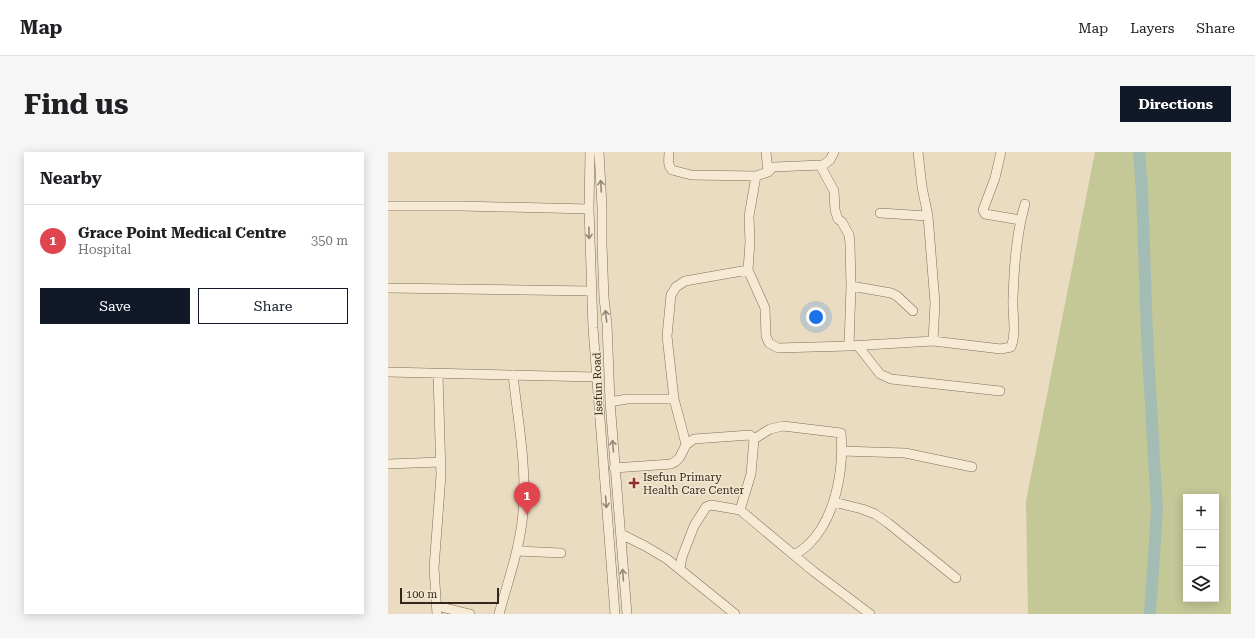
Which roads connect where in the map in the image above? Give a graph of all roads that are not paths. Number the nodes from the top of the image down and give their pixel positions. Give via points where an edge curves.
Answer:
1 (590, 152) edge
2 (599, 152) edge
3 (669, 152) edge
4 (766, 152) edge
5 (834, 152) edge
6 (918, 152) edge
7 (1001, 152) edge
8 (820, 166) junction
9 (768, 172) junction
10 (756, 176) junction
11 (1025, 204) dead end
12 (388, 206) edge
13 (589, 209) junction
14 (880, 213) dead end
15 (928, 216) junction
16 (1020, 220) junction
17 (748, 270) junction
18 (851, 286) junction
19 (388, 288) edge
20 (592, 291) junction
21 (913, 311) dead end
22 (933, 341) junction
23 (849, 346) junction
24 (858, 346) junction
25 (388, 372) edge
26 (438, 374) junction
27 (513, 375) junction
28 (596, 377) junction
29 (1000, 390) dead end
30 (674, 399) junction
31 (610, 402) junction
32 (754, 439) junction
33 (686, 444) junction
34 (842, 450) junction
35 (441, 462) junction
36 (388, 464) edge
37 (972, 467) dead end
38 (614, 468) junction
39 (834, 502) junction
40 (740, 510) junction
41 (621, 534) junction
42 (517, 551) junction
43 (561, 553) dead end
44 (794, 555) junction
45 (682, 556) junction
46 (667, 559) junction
47 (680, 568) junction
48 (956, 578) dead end
49 (437, 610) edge
50 (470, 614) edge
51 (499, 614) edge
52 (615, 614) edge
53 (627, 614) edge
54 (735, 614) edge
55 (870, 614) edge

1 - 13 street, Isefun Road
31 -> 2 street, Isefun Road
3 - 10 street via 668,163 672,170 691,175
4 - 9 street
5 - 8 street via 830,160
6 - 15 street
7 - 16 street via 983,210 985,214
8 - 9 street via 773,167
8 - 18 street via 834,191 838,219 849,235
9 - 10 street
10 - 17 street via 749,216
11 - 16 street
12 - 13 street
13 -> 20 street, Isefun Road
14 - 15 street
15 - 22 street via 935,303
16 - 22 street via 1012,304 1014,340 1011,347 1001,349
17 - 23 street via 765,308 766,336 769,343 778,348
17 - 30 street via 685,281 670,294 666,336
18 - 21 street via 891,293
18 - 23 street
19 - 20 street
20 - 28 street, Isefun Road
22 - 24 street
23 - 24 street
24 - 29 street via 880,374 891,379
25 - 26 street
26 - 27 street
26 - 35 street
27 - 28 street
27 - 42 street via 524,470 523,513
28 -> 52 street, Isefun Road
30 - 31 street via 627,399
30 - 33 street
38 -> 31 street, Isefun Road
32 - 33 street via 750,435 699,438
32 - 34 street via 770,429 783,426 841,433
32 - 40 street via 751,474
33 - 38 street via 681,456 671,464
34 - 37 street via 904,453
34 - 39 street
35 - 36 street
35 - 49 street via 434,568
38 - 41 street, Isefun Road
39 - 44 street via 820,530 809,544
39 - 48 street via 862,508 875,514
40 - 44 street
40 - 45 street via 711,505 706,507 694,526
41 - 46 street
53 -> 41 street, Isefun Road
42 - 43 street
42 - 51 street
44 - 55 street
45 - 46 street
45 - 47 street
46 - 47 street
47 - 54 street
49 - 50 street

